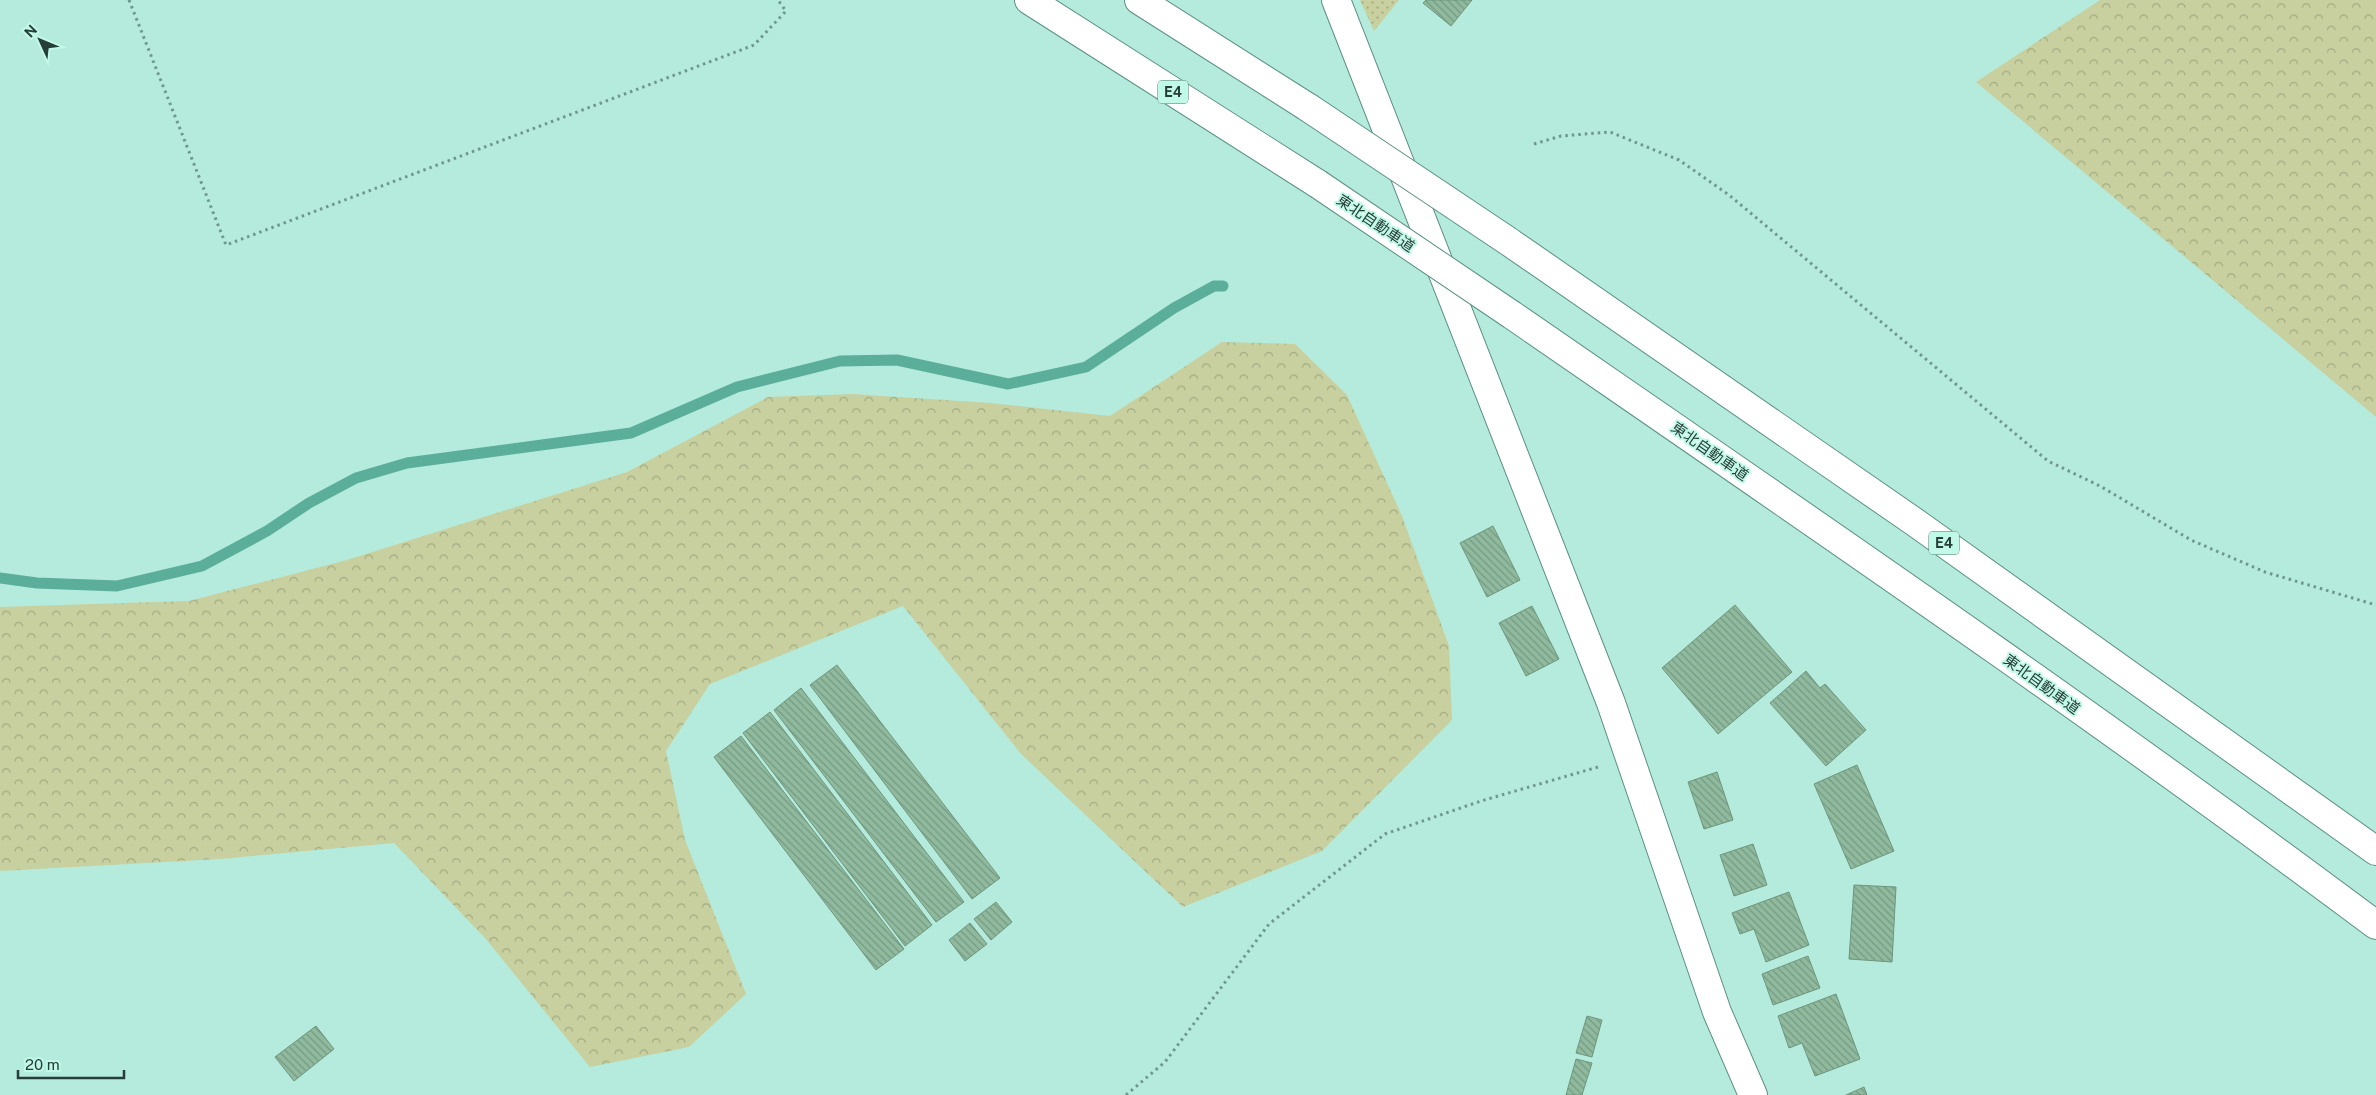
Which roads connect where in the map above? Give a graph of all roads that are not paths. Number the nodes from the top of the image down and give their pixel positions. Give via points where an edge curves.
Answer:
1 (1029, 0) edge
2 (1139, 0) edge
3 (1336, 0) edge
4 (2376, 851) edge
5 (2376, 925) edge
6 (1753, 1095) edge

1 - 5 main road, 東北自動車道 / E4, bridge via 1318,184 1512,315 1884,571
2 - 4 main road, E4, bridge via 1309,108 1508,241 1916,523
3 - 6 main road via 1611,702 1717,1012

